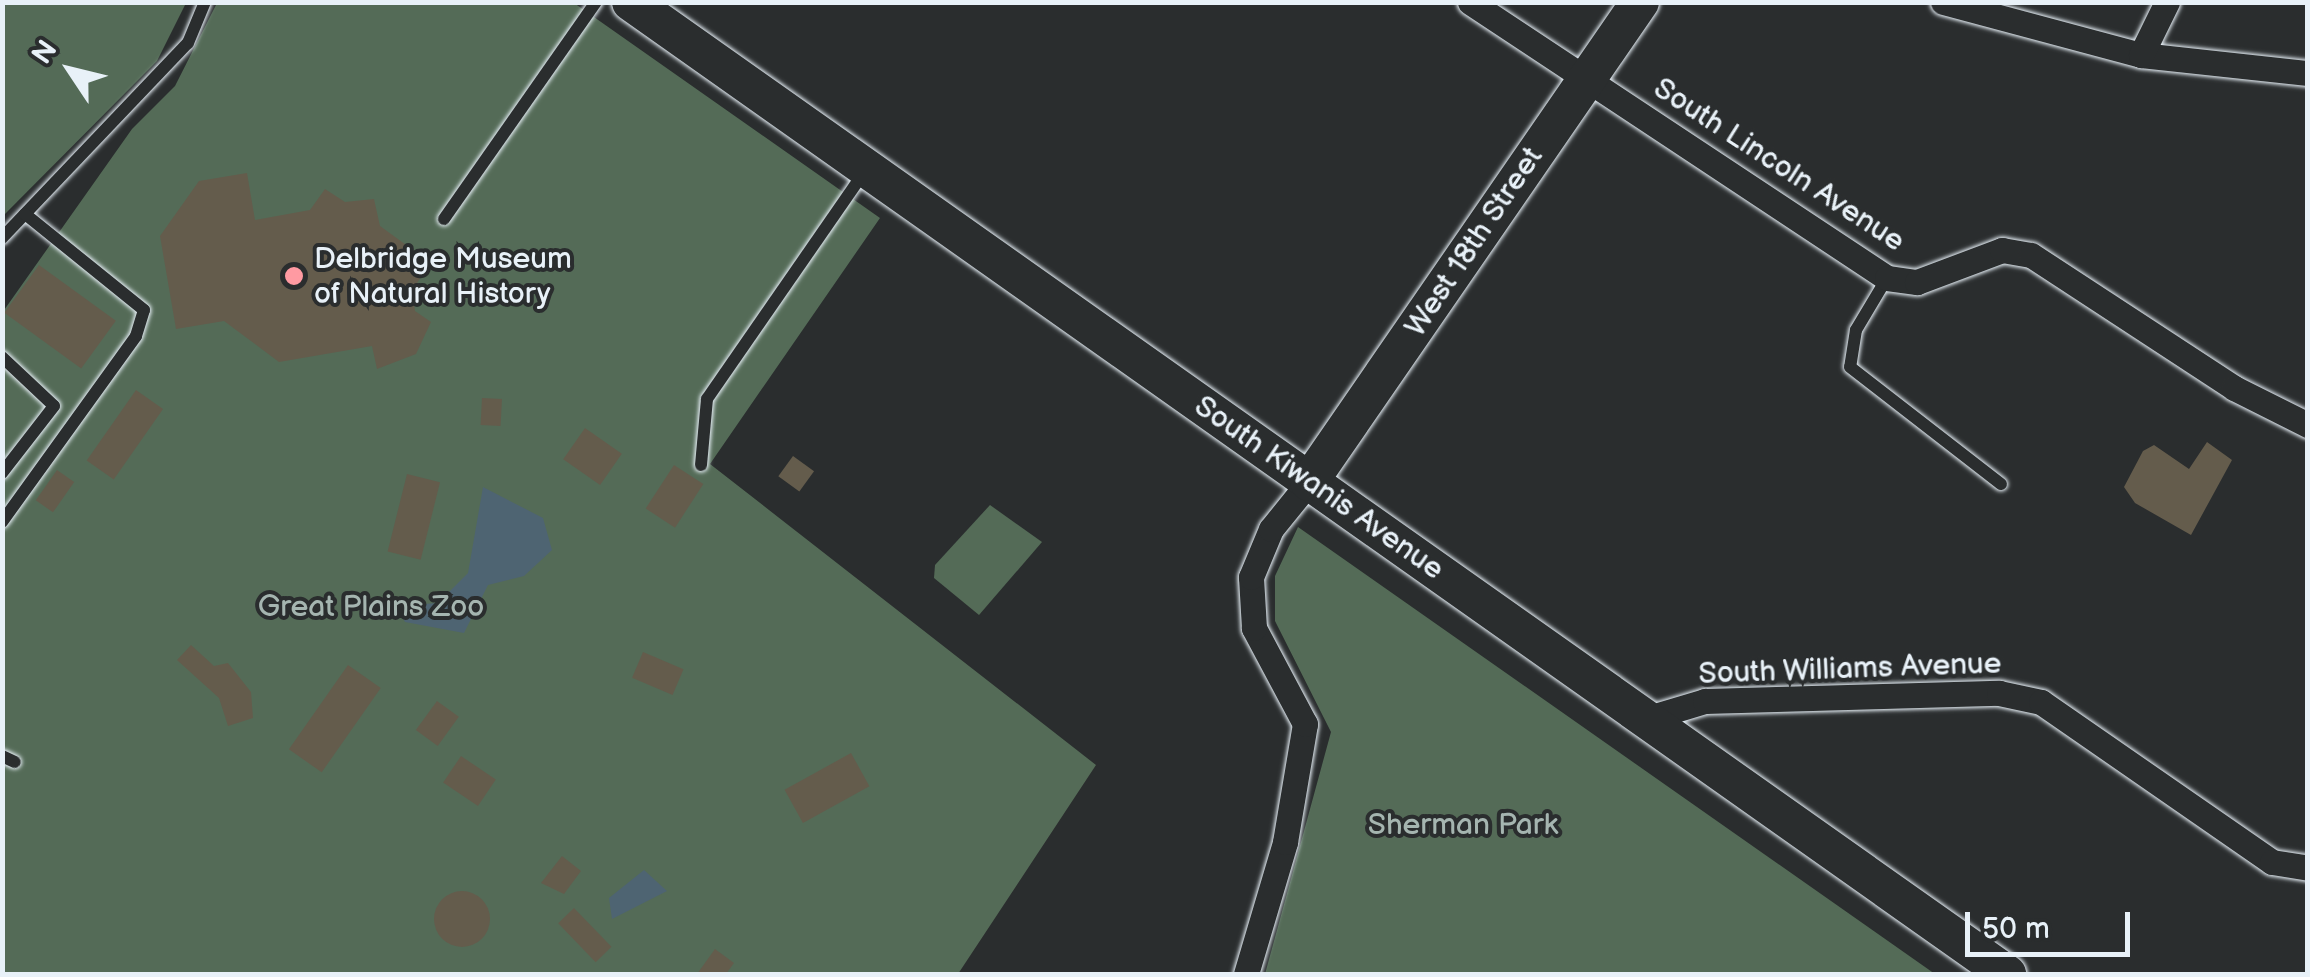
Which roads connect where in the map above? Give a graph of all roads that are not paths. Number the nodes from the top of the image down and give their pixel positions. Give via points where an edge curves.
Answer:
1 (205, 2) edge
2 (596, 2) edge
3 (631, 2) edge
4 (1470, 2) edge
5 (1640, 2) edge
6 (1943, 2) edge
7 (2167, 2) edge
8 (2142, 55) junction
9 (2308, 73) edge
10 (1587, 77) junction
11 (867, 169) junction
12 (24, 214) junction
13 (444, 219) dead end
14 (2, 238) edge
15 (1887, 278) junction
16 (2, 358) edge
17 (2308, 425) edge
18 (701, 465) dead end
19 (2, 473) edge
20 (1309, 482) junction
21 (2001, 484) dead end
22 (2, 522) edge
23 (1646, 719) junction
24 (2308, 868) edge
25 (1246, 974) edge
26 (2006, 974) edge

1 - 12 lane via 188,43
2 - 13 lane
3 - 11 main road, South Kiwanis Avenue
4 - 10 street
5 - 10 main road, West 18th Street
6 - 8 street
7 - 8 street
8 - 9 street
10 - 15 street, South Lincoln Avenue
10 - 20 main road, West 18th Street
11 - 18 lane via 707,399
11 - 20 main road, South Kiwanis Avenue
12 - 14 lane
12 - 22 lane via 144,310 136,336
15 - 17 street, South Lincoln Avenue via 1917,282 2002,250 2032,255 2234,388
15 - 21 lane via 1856,330 1850,367
16 - 19 lane via 54,406
20 - 23 main road, South Kiwanis Avenue
20 - 25 street via 1271,529 1251,578 1254,628 1306,724 1285,842
23 - 24 street, South Williams Avenue via 1705,701 2000,693 2041,702 2272,862
23 - 26 main road, South Kiwanis Avenue

